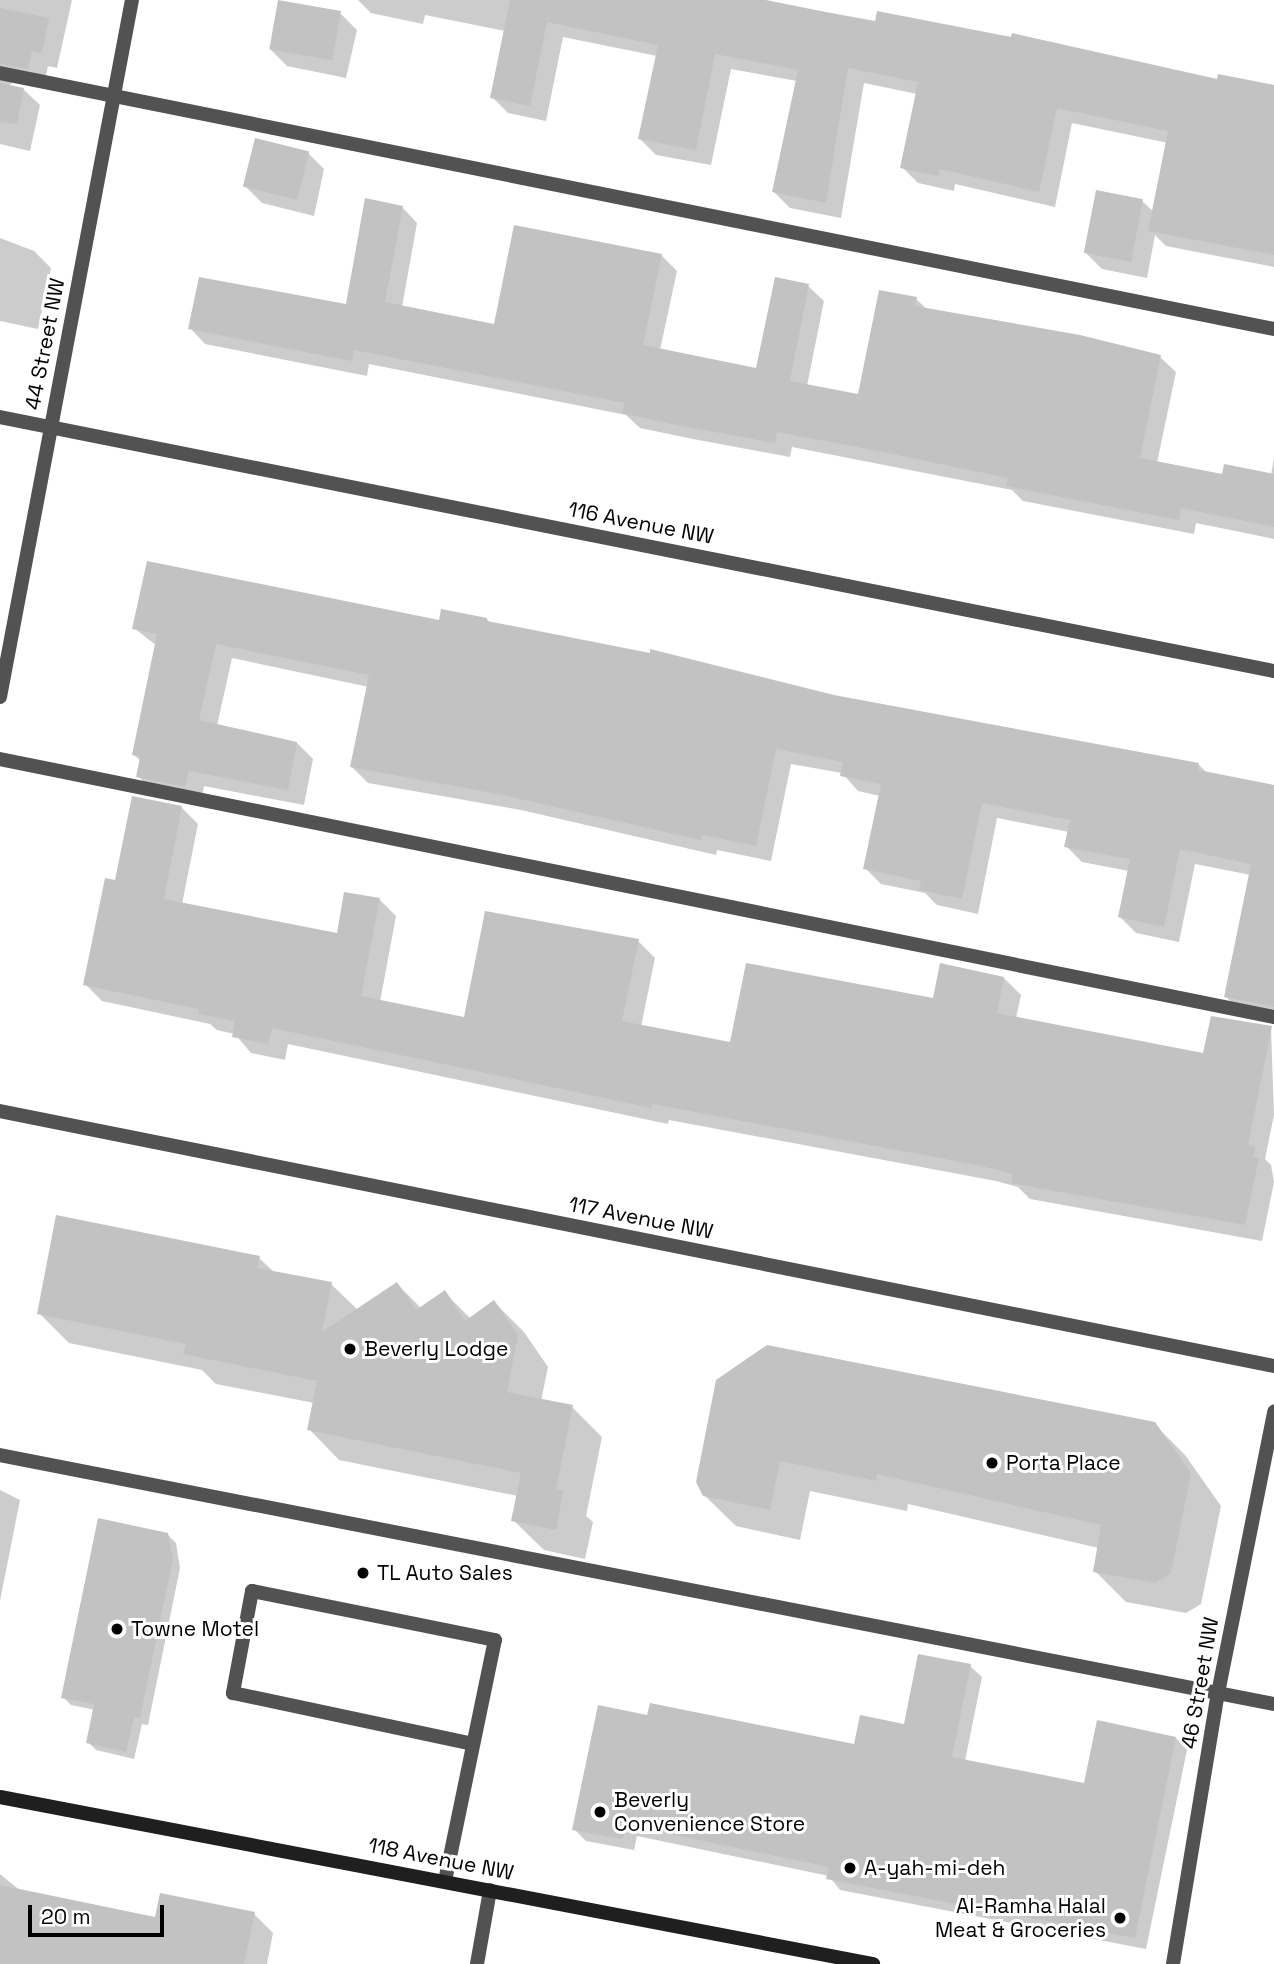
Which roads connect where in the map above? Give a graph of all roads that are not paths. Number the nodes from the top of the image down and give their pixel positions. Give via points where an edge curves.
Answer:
1 (132, 0) edge
2 (0, 73) edge
3 (114, 94) junction
4 (1274, 329) edge
5 (0, 417) edge
6 (51, 427) junction
7 (1274, 671) edge
8 (0, 697) edge
9 (0, 759) edge
10 (1274, 1017) edge
11 (0, 1111) edge
12 (1274, 1366) edge
13 (1274, 1412) edge
14 (0, 1455) edge
15 (1218, 1693) junction
16 (1274, 1704) edge
17 (472, 1744) junction
18 (0, 1797) edge
19 (444, 1881) junction
20 (490, 1889) junction
21 (477, 1964) edge
22 (873, 1964) edge
23 (1173, 1964) edge

1 - 3 street, 44 Street NW
2 - 3 street
3 - 4 street
3 - 6 street, 44 Street NW
5 - 6 street, 116 Avenue NW
6 - 7 street, 116 Avenue NW
6 - 8 street, 44 Street NW
9 - 10 street
11 - 12 street, 117 Avenue NW
13 - 15 street, 46 Street NW
14 - 15 street
15 - 16 street
15 - 23 street, 46 Street NW
17 - 17 street via 495,1640 252,1591 233,1693
17 - 19 street
18 - 19 main road, 118 Avenue NW
19 - 20 main road, 118 Avenue NW
20 - 21 street
20 - 22 main road, 118 Avenue NW

